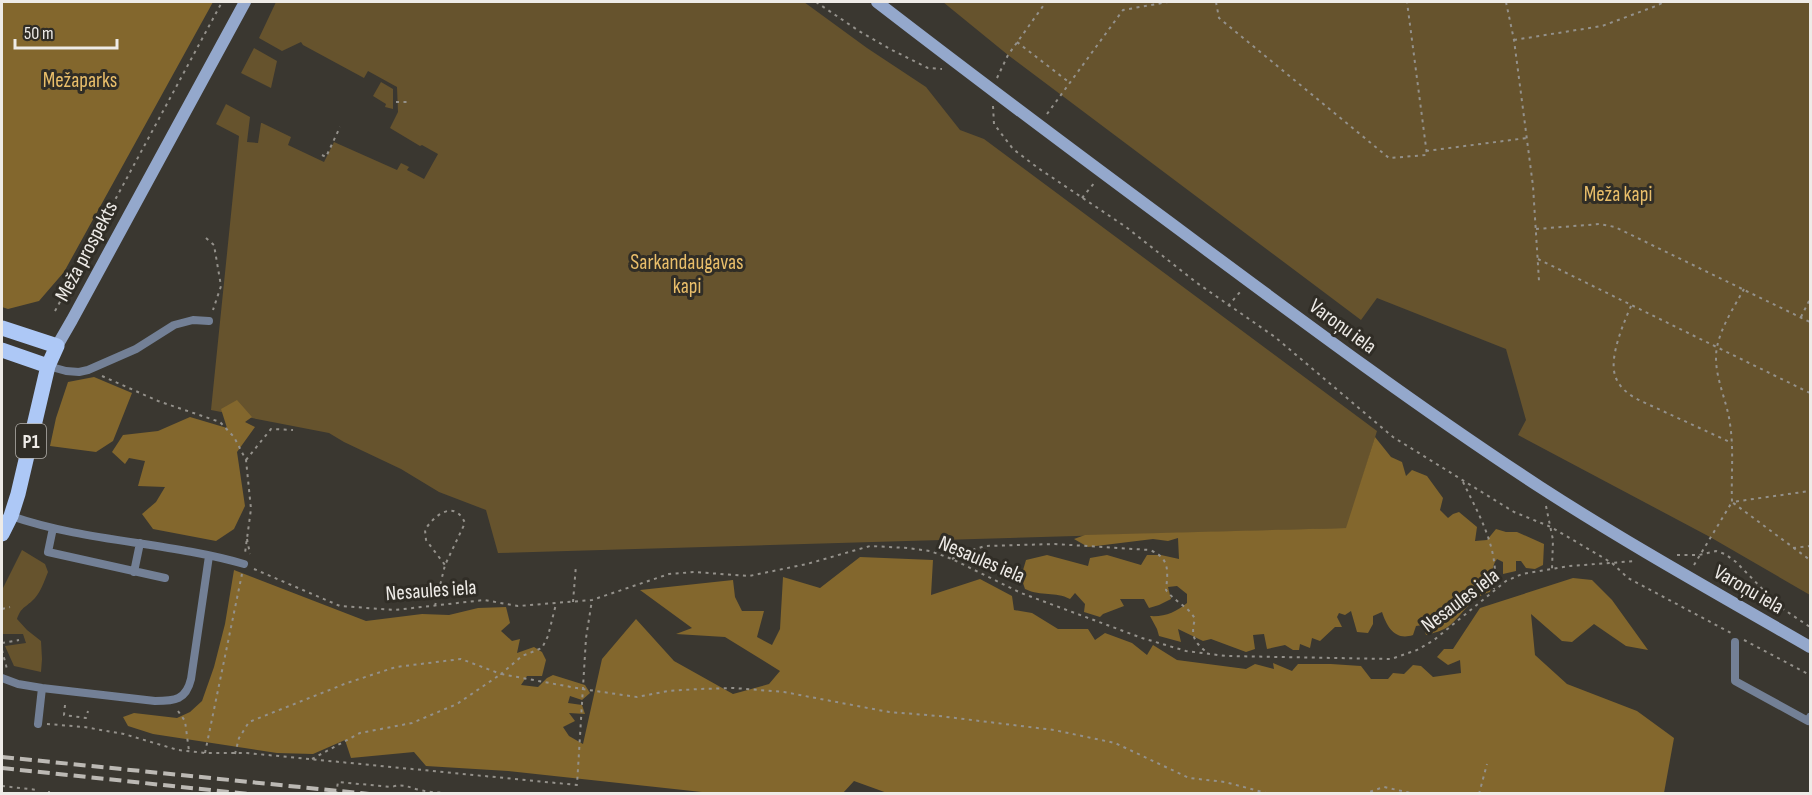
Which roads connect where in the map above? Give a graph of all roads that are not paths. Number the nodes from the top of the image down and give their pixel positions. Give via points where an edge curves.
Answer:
1 (244, 2) edge
2 (877, 2) edge
3 (209, 321) road end
4 (2, 328) edge
5 (57, 346) junction
6 (2, 350) edge
7 (48, 366) junction
8 (11, 516) junction
9 (53, 528) junction
10 (2, 534) edge
11 (140, 543) junction
12 (209, 556) junction
13 (244, 564) road end
14 (134, 572) junction
15 (165, 578) dead end
16 (1735, 638) road end
17 (1810, 647) edge
18 (2, 678) edge
19 (42, 688) junction
20 (1810, 717) edge
21 (38, 723) road end

1 - 5 street, Meža prospekts
2 - 17 street, Varoņu iela via 1248,282 1431,414 1542,488
3 - 7 lane via 174,325 136,349 88,370 66,371
4 - 5 main road
5 - 7 main road, Meža prospekts / P1
6 - 7 main road
7 - 8 main road, Meža prospekts / P1
8 - 9 lane
8 - 10 main road, Meža prospekts / P1
9 - 11 lane
9 - 14 lane via 48,552
11 - 12 lane
11 - 14 lane
12 - 13 lane
12 - 19 lane via 191,679 180,698 155,701
14 - 15 lane
16 - 20 lane via 1735,681 1808,721
18 - 19 lane
19 - 21 lane

